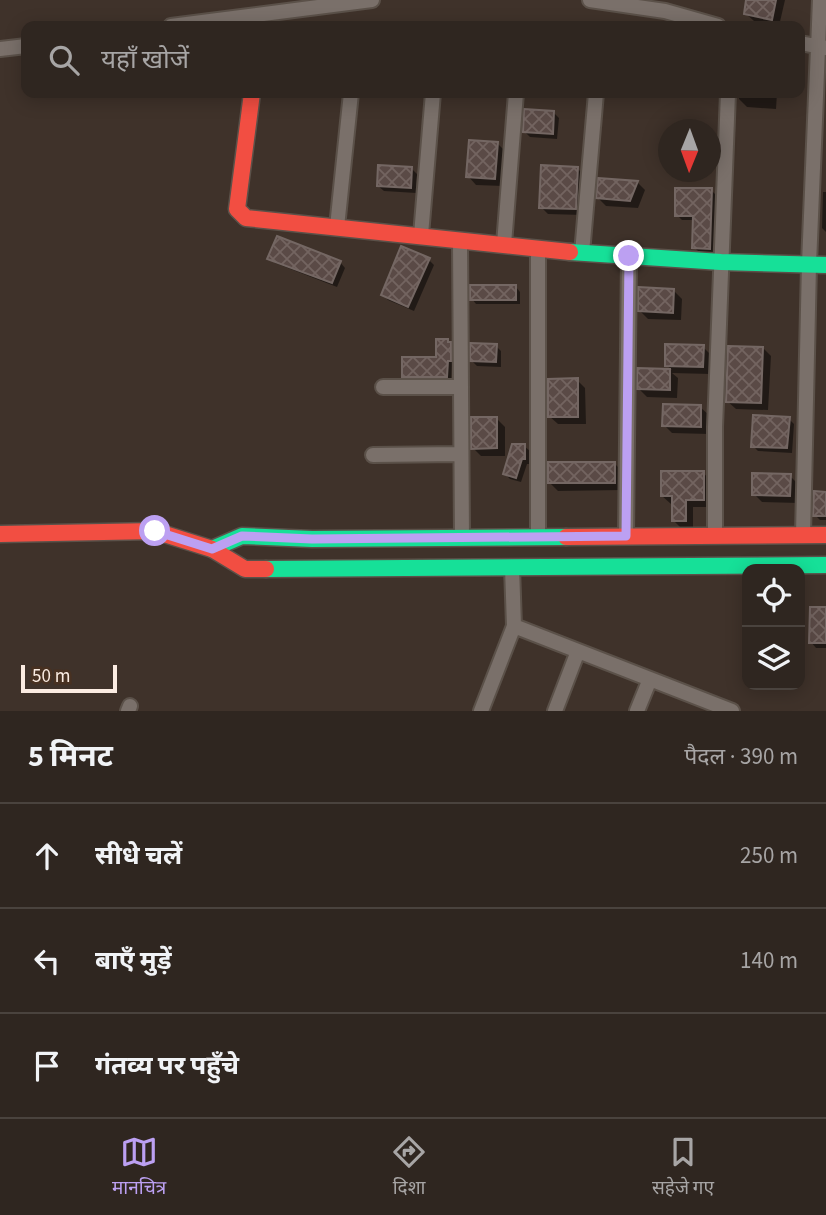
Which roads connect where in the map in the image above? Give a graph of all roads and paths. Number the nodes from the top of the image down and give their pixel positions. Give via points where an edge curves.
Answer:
1 (372, 0) edge
2 (590, 0) edge
3 (820, 0) edge
4 (356, 1) edge
5 (247, 21) edge
6 (701, 21) edge
7 (21, 47) edge
8 (822, 47) edge
9 (0, 50) edge
10 (251, 98) edge
11 (350, 98) edge
12 (433, 98) edge
13 (516, 98) edge
14 (596, 98) edge
15 (728, 98) edge
16 (337, 227) junction
17 (421, 235) junction
18 (460, 241) junction
19 (504, 244) junction
20 (538, 249) junction
21 (582, 253) junction
22 (629, 256) junction
23 (721, 262) junction
24 (809, 264) junction
25 (826, 265) edge
26 (383, 387) dead end
27 (461, 387) junction
28 (459, 454) junction
29 (373, 455) dead end
30 (0, 534) edge
31 (715, 535) junction
32 (803, 535) junction
33 (826, 535) edge
34 (626, 536) junction
35 (538, 537) junction
36 (461, 538) junction
37 (212, 549) junction
38 (826, 565) edge
39 (512, 567) junction
40 (514, 626) junction
41 (578, 651) junction
42 (650, 679) junction
43 (711, 707) edge
44 (481, 711) edge
45 (555, 711) edge
46 (637, 711) edge
47 (732, 711) edge

1 - 4 street
2 - 6 street
3 - 8 street
4 - 5 street
7 - 9 street
8 - 24 street
10 - 16 street via 240,214 257,220
11 - 16 street
12 - 17 street
13 - 19 street
14 - 21 street
15 - 23 street
16 - 17 street
17 - 18 street
18 - 19 street
18 - 27 street
19 - 20 street
20 - 21 street
20 - 35 street
21 - 22 street
22 - 23 street
22 - 34 street
23 - 24 street
23 - 31 street
24 - 25 street
24 - 32 street
26 - 27 street
27 - 28 street
28 - 29 street
28 - 36 street
30 - 37 street via 155,531
31 - 32 street
31 - 34 street
32 - 33 street
34 - 35 street
35 - 36 street
36 - 37 street via 242,536
37 - 39 street via 245,569
38 - 39 street
39 - 40 street
40 - 41 street
40 - 44 street
41 - 42 street
41 - 45 street
42 - 43 street
42 - 46 street
43 - 47 street

